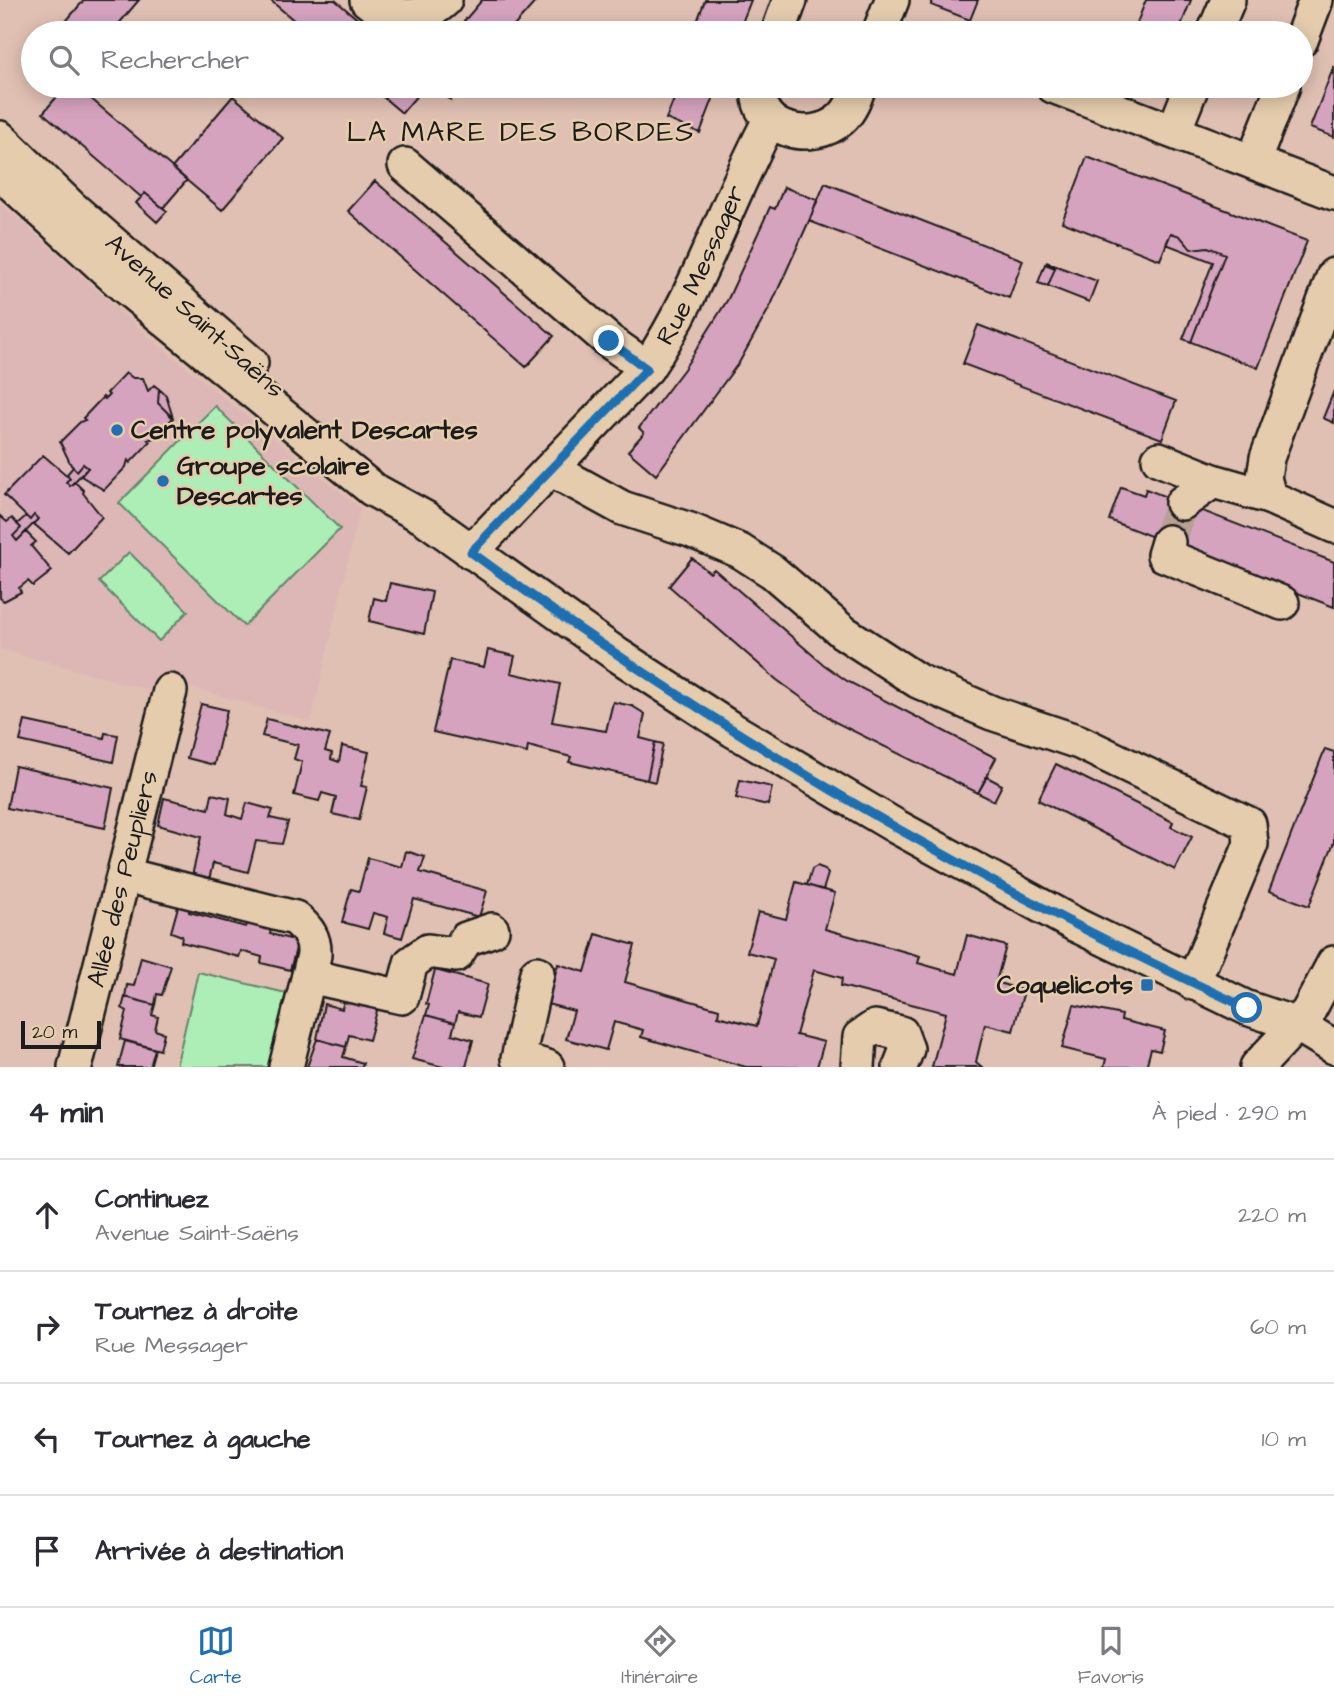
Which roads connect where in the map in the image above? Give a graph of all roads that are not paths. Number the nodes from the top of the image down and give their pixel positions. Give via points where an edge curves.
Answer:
1 (367, 0) edge
2 (445, 0) edge
3 (790, 0) edge
4 (1228, 0) edge
5 (1316, 0) edge
6 (782, 21) edge
7 (1219, 21) edge
8 (1308, 21) edge
9 (758, 98) edge
10 (854, 98) edge
11 (1085, 98) edge
12 (1187, 98) edge
13 (1278, 98) edge
14 (770, 120) junction
15 (1174, 131) junction
16 (0, 138) edge
17 (1253, 162) junction
18 (405, 165) dead end
19 (0, 173) edge
20 (1334, 192) edge
21 (1334, 275) edge
22 (647, 369) junction
23 (1159, 459) dead end
24 (551, 469) junction
25 (1213, 481) junction
26 (1269, 497) junction
27 (1182, 503) tunnel mouth
28 (425, 517) junction
29 (1334, 526) edge
30 (1168, 542) dead end
31 (471, 552) junction
32 (1282, 603) dead end
33 (170, 691) dead end
34 (125, 875) junction
35 (492, 930) dead end
36 (1334, 963) edge
37 (537, 973) dead end
38 (309, 976) junction
39 (1193, 983) junction
40 (1298, 1025) junction
41 (1334, 1047) edge
42 (75, 1067) edge
43 (286, 1067) edge
44 (547, 1067) edge
45 (858, 1067) edge
46 (900, 1067) edge
47 (1257, 1067) edge

1 - 2 street via 381,12 402,17 420,16
3 - 6 street
4 - 7 street
5 - 8 street
9 - 14 street
10 - 14 street via 849,110 823,130 795,132
11 - 15 street
12 - 15 street
13 - 17 street
14 - 22 street, Rue Messager via 667,339
15 - 17 street
16 - 28 street, Avenue Saint-Saëns via 72,208 267,377 300,412 385,478
17 - 20 street
18 - 22 street
19 - 28 street, Avenue Saint-Saëns via 124,286 271,409 372,489
21 - 26 street via 1266,458
22 - 24 street, Rue Messager
23 - 25 street
24 - 31 street, Rue Messager
24 - 39 street via 622,508 740,551 773,572 843,632 918,681 992,713 1079,742 1249,824 1251,844
25 - 26 street
25 - 27 street
26 - 29 street
28 - 31 street, Avenue Saint-Saëns
30 - 32 street via 1164,555
31 - 39 street, Avenue Saint-Saëns via 733,730 897,827
33 - 34 street, Allée des Peupliers
34 - 38 street via 295,918 315,942
34 - 42 street, Allée des Peupliers
35 - 38 street via 466,939 456,955 428,951 411,963 402,997
36 - 40 street
37 - 44 street via 518,1059
38 - 43 street
39 - 40 street, Avenue Saint-Saëns
40 - 41 street, Avenue Saint-Saëns
40 - 47 street
45 - 46 street via 860,1037 875,1027 901,1033 907,1049

